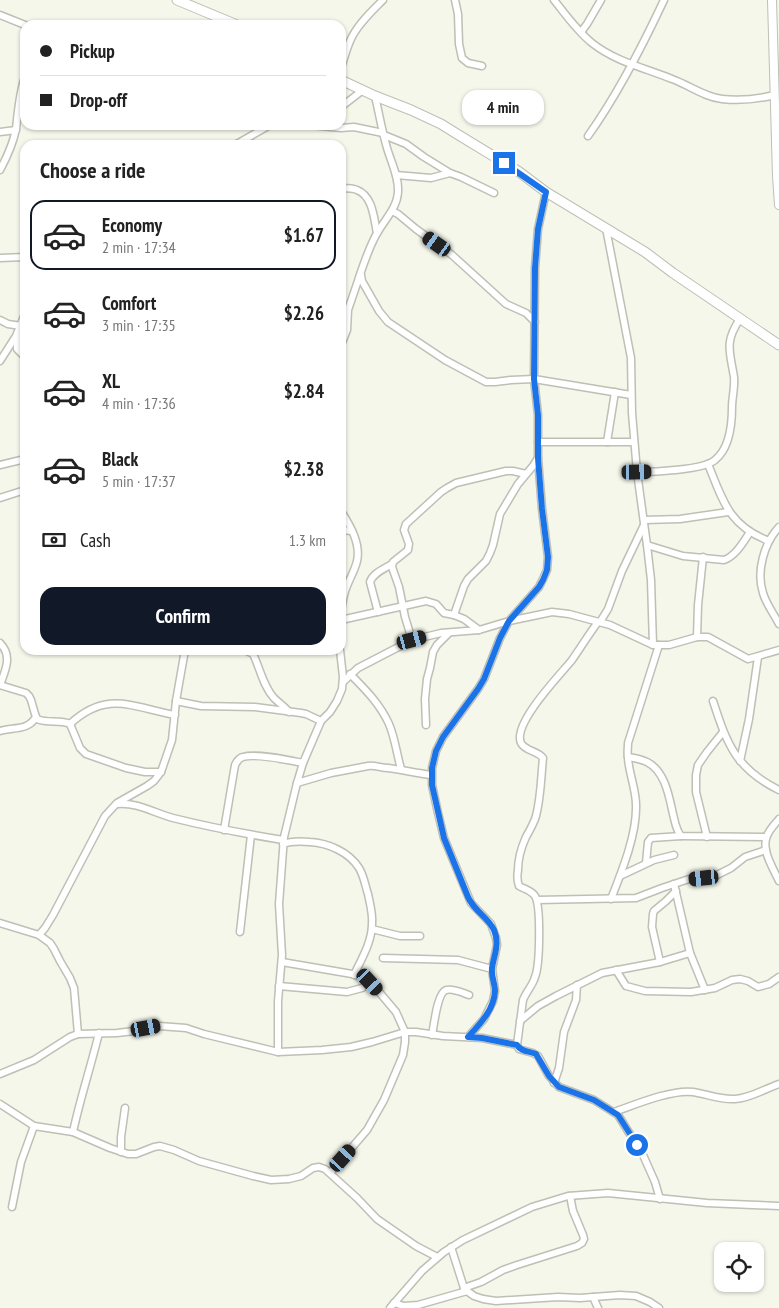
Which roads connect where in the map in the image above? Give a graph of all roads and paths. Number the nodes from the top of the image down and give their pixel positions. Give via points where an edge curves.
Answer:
1 (177, 0) edge
2 (383, 0) edge
3 (455, 0) edge
4 (554, 0) edge
5 (601, 0) edge
6 (664, 0) edge
7 (772, 0) edge
8 (0, 15) edge
9 (225, 20) edge
10 (20, 23) edge
11 (581, 32) junction
12 (346, 53) edge
13 (631, 65) junction
14 (482, 66) dead end
15 (346, 83) edge
16 (362, 90) junction
17 (20, 94) edge
18 (775, 95) junction
19 (375, 96) junction
20 (346, 103) edge
21 (346, 128) edge
22 (16, 130) junction
23 (261, 130) edge
24 (0, 132) edge
25 (384, 134) junction
26 (588, 136) dead end
27 (244, 140) edge
28 (0, 170) edge
29 (450, 173) junction
30 (396, 175) junction
31 (346, 189) edge
32 (546, 192) junction
33 (494, 193) dead end
34 (779, 205) edge
35 (392, 211) junction
36 (606, 228) junction
37 (377, 233) junction
38 (20, 257) edge
39 (0, 258) edge
40 (360, 275) junction
41 (346, 304) edge
42 (350, 304) junction
43 (740, 319) junction
44 (0, 320) edge
45 (535, 322) junction
46 (20, 326) joint
47 (346, 332) edge
48 (17, 334) junction
49 (779, 346) edge
50 (20, 352) edge
51 (0, 361) edge
52 (534, 379) junction
53 (615, 392) junction
54 (632, 395) junction
55 (538, 442) junction
56 (607, 442) junction
57 (634, 442) junction
58 (538, 458) junction
59 (20, 459) edge
60 (708, 464) junction
61 (0, 465) edge
62 (637, 472) junction
63 (526, 474) junction
64 (20, 492) edge
65 (0, 498) edge
66 (728, 512) junction
67 (346, 520) edge
68 (644, 522) junction
69 (779, 528) edge
70 (346, 530) edge
71 (352, 531) junction
72 (750, 532) junction
73 (769, 541) junction
74 (648, 545) junction
75 (703, 558) junction
76 (392, 564) junction
77 (346, 588) edge
78 (404, 607) junction
79 (378, 612) junction
80 (454, 615) junction
81 (346, 619) edge
82 (509, 621) junction
83 (599, 622) junction
84 (779, 624) edge
85 (479, 630) junction
86 (450, 633) junction
87 (697, 636) junction
88 (412, 640) junction
89 (0, 643) edge
90 (656, 645) junction
91 (779, 650) edge
92 (183, 655) edge
93 (253, 655) edge
94 (340, 655) edge
95 (758, 657) junction
96 (350, 674) junction
97 (343, 682) junction
98 (0, 685) edge
99 (176, 701) junction
100 (713, 701) dead end
101 (289, 712) junction
102 (175, 715) junction
103 (36, 717) junction
104 (321, 721) junction
105 (70, 724) junction
106 (426, 725) dead end
107 (0, 731) edge
108 (723, 732) junction
109 (628, 757) junction
110 (740, 761) junction
111 (303, 763) junction
112 (402, 769) junction
113 (160, 772) junction
114 (431, 775) junction
115 (297, 782) junction
116 (779, 790) edge
117 (116, 804) junction
118 (779, 819) edge
119 (224, 830) junction
120 (251, 835) junction
121 (681, 836) junction
122 (707, 837) junction
123 (766, 837) junction
124 (283, 842) junction
125 (766, 850) junction
126 (674, 855) dead end
127 (646, 863) junction
128 (620, 876) junction
129 (779, 881) edge
130 (675, 887) junction
131 (611, 899) junction
132 (537, 900) junction
133 (0, 923) edge
134 (372, 929) junction
135 (240, 932) dead end
136 (39, 935) junction
137 (420, 936) dead end
138 (690, 953) junction
139 (383, 958) dead end
140 (282, 962) junction
141 (660, 962) junction
142 (492, 969) junction
143 (616, 970) junction
144 (354, 975) junction
145 (779, 978) edge
146 (370, 982) junction
147 (577, 985) junction
148 (279, 986) junction
149 (705, 990) junction
150 (469, 995) dead end
151 (520, 1021) junction
152 (405, 1032) junction
153 (99, 1033) junction
154 (78, 1034) junction
155 (432, 1035) junction
156 (468, 1037) junction
157 (517, 1045) junction
158 (278, 1052) junction
159 (0, 1074) edge
160 (554, 1083) junction
161 (779, 1084) edge
162 (0, 1104) edge
163 (125, 1108) dead end
164 (614, 1112) junction
165 (34, 1126) junction
166 (73, 1132) junction
167 (122, 1152) junction
168 (330, 1173) junction
169 (570, 1196) junction
170 (660, 1199) junction
171 (779, 1206) edge
172 (12, 1207) dead end
173 (451, 1247) junction
174 (437, 1257) junction
175 (466, 1290) junction
176 (593, 1297) junction
177 (392, 1306) edge
178 (598, 1308) edge
179 (659, 1308) edge

1 - 9 main road
2 - 12 street via 355,31
3 - 14 street via 462,58
4 - 11 street
5 - 11 street
6 - 13 street
7 - 18 street
8 - 10 street
11 - 13 street via 604,52
13 - 18 street via 720,99
13 - 26 street
15 - 16 main road
16 - 19 main road
16 - 20 street
17 - 22 street
18 - 34 street
19 - 25 street
19 - 32 main road via 441,124
21 - 25 street
22 - 24 street
22 - 28 street
23 - 27 street
25 - 29 street via 406,144
25 - 30 street
29 - 30 street via 428,178
29 - 33 street
30 - 35 street via 398,194
31 - 37 street via 363,193 372,208
32 - 36 main road
32 - 45 street via 538,229
35 - 37 street
35 - 45 street via 452,255 506,304 526,313
36 - 43 main road
36 - 54 street via 631,358
37 - 40 street
38 - 39 street
40 - 42 street
40 - 52 street via 384,318 445,360 486,382
41 - 42 street
42 - 47 street
43 - 49 main road
43 - 60 street via 734,327 729,346 734,380 730,435 718,458
44 - 46 street
45 - 52 street
46 - 48 street
48 - 50 street
48 - 51 street
52 - 53 street
52 - 55 street
53 - 54 street
53 - 56 street
54 - 57 street
55 - 56 street
55 - 58 street
56 - 57 street
57 - 62 street
58 - 63 street
58 - 82 street via 547,570 539,587
59 - 61 street
60 - 62 street
60 - 66 street
62 - 68 street
63 - 76 street via 506,471 447,488 406,524 408,550
63 - 80 street via 500,514 490,553 468,579
64 - 65 street
66 - 68 street
66 - 72 street
67 - 71 street
68 - 74 street
68 - 83 street via 608,609
69 - 73 street
70 - 71 street
71 - 77 street via 358,560
72 - 73 street
72 - 75 street via 727,560
73 - 84 street via 761,579 763,593
74 - 75 street via 683,556
74 - 90 street
75 - 87 street
76 - 78 street
76 - 79 street via 371,578
78 - 79 street
78 - 80 street via 432,602 444,613
78 - 88 street
79 - 81 street
80 - 85 street
82 - 83 street via 552,612
82 - 85 street
82 - 114 street via 484,679 443,737
83 - 90 street
83 - 132 street via 539,700 521,733 522,745 542,758 538,809 519,854 517,881
85 - 86 street
86 - 88 street
86 - 106 street via 434,652 425,687
87 - 90 street via 670,645
87 - 95 street via 714,640 748,660
88 - 96 street
89 - 98 street via 7,658
90 - 109 street via 628,743
91 - 95 street
92 - 99 street
93 - 101 street via 270,693
94 - 97 street
95 - 110 street
96 - 97 street
96 - 112 street via 372,698 390,726
97 - 104 street via 337,701
98 - 103 street via 26,693
99 - 101 street via 201,706 255,707
99 - 102 street
100 - 108 street
101 - 104 street via 306,714
102 - 105 street via 120,702 84,712
102 - 113 street via 172,740
103 - 105 street via 46,722
103 - 107 street via 28,726
104 - 111 street
105 - 113 street via 86,754 126,768
108 - 110 street
108 - 122 street via 706,752 696,775 696,792
109 - 121 street via 653,765 660,774
109 - 128 street via 635,790 636,817
110 - 116 street via 760,779
111 - 115 street
111 - 119 street via 251,756 240,758 234,765
112 - 114 street
112 - 115 street via 374,765
113 - 117 street via 154,781
114 - 142 street via 444,838 471,903 491,924 496,938
115 - 124 street
117 - 119 street via 131,804
117 - 136 street via 105,816 57,908
118 - 123 street
119 - 120 street
120 - 124 street
120 - 135 street
121 - 122 street
121 - 127 street via 651,838
122 - 123 street
123 - 125 street
124 - 134 street via 316,842 352,859 363,878 371,908
124 - 140 street via 279,904
125 - 129 street
125 - 130 street via 746,857 713,877 689,880
126 - 127 street
127 - 128 street
128 - 131 street
130 - 131 street via 636,898
130 - 138 street
130 - 141 street via 652,914
131 - 132 street
132 - 151 street via 537,970 524,995
133 - 136 street
134 - 137 street via 400,936
134 - 144 street
136 - 154 street via 54,949 74,988
138 - 141 street
138 - 149 street
139 - 142 street via 451,959
140 - 144 street
140 - 148 street
141 - 143 street
142 - 156 street via 493,1001 484,1019
143 - 147 street
143 - 149 street via 626,986 645,991
144 - 146 street
145 - 149 street via 758,987 748,981 732,980
146 - 148 street via 347,992
146 - 152 street via 396,1012
147 - 151 street via 538,1006
147 - 160 street
148 - 158 street
150 - 155 street via 444,991
151 - 157 street
152 - 155 street
152 - 158 street via 351,1047
152 - 168 street via 403,1055 384,1100 367,1130
153 - 154 street
153 - 158 street via 177,1026
153 - 166 street
154 - 159 street via 34,1060
155 - 156 street
156 - 157 street
157 - 160 street via 519,1049 538,1056
160 - 164 street
161 - 164 street via 734,1099 679,1092
162 - 165 street
163 - 167 street
164 - 170 street via 643,1155
165 - 166 street
165 - 172 street via 21,1162
166 - 167 street
167 - 168 street via 136,1154 160,1146 199,1161 271,1180 301,1176 319,1167
168 - 174 street via 377,1219
169 - 170 street via 608,1193
169 - 173 street via 532,1207
169 - 175 street via 583,1235 582,1243 510,1268
170 - 171 street
173 - 174 street
173 - 175 street
174 - 177 street
175 - 176 street via 483,1299 496,1301
175 - 177 street via 418,1306
176 - 178 street
176 - 179 street via 636,1296

